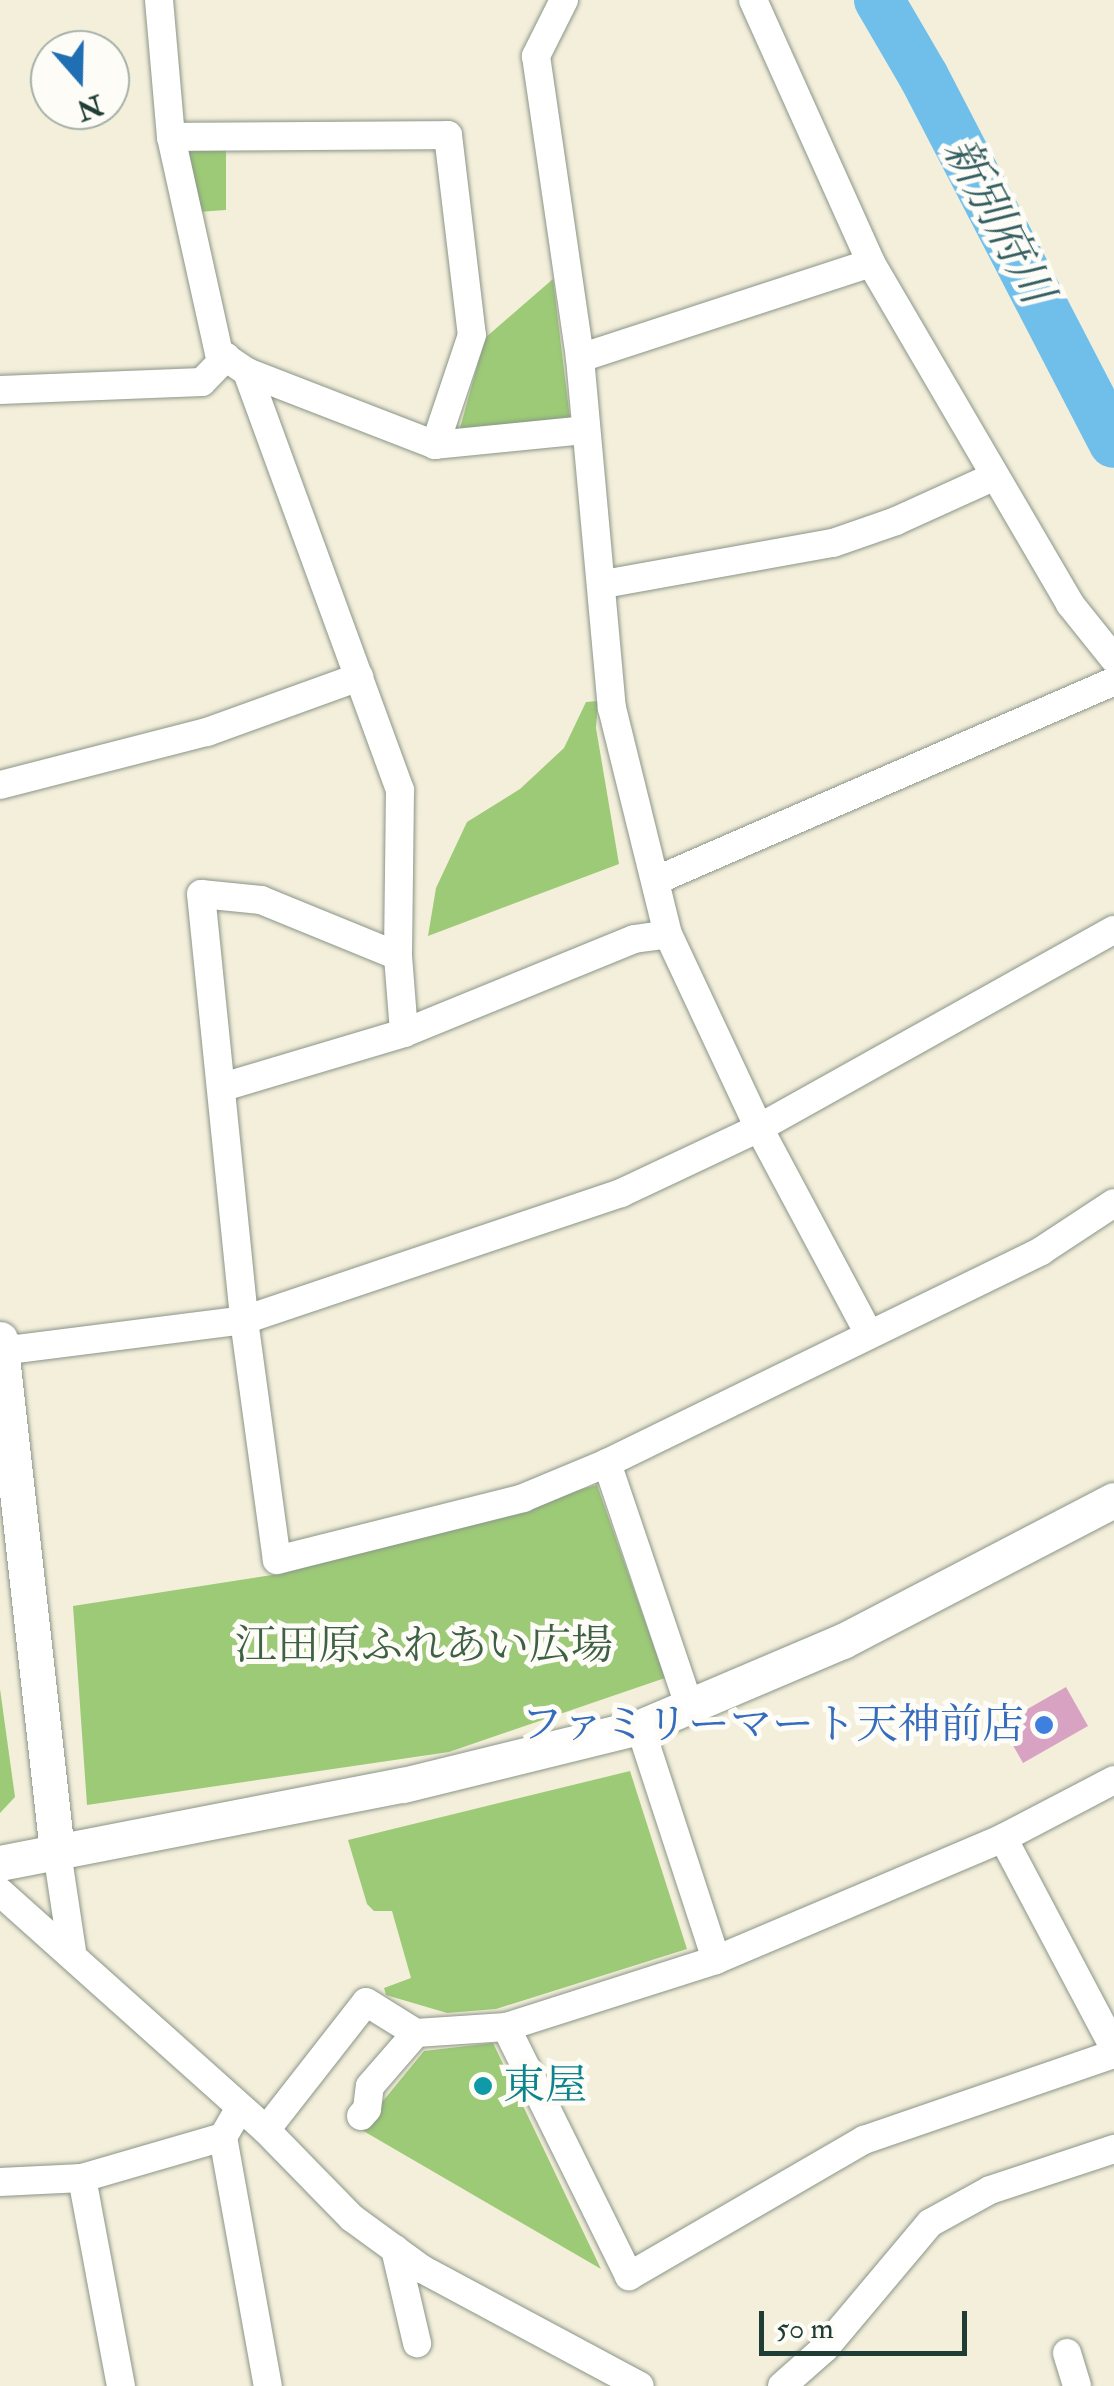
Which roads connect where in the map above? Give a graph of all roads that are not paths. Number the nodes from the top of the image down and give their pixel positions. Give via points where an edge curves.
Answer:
1 (159, 0) edge
2 (564, 0) edge
3 (753, 0) edge
4 (171, 137) junction
5 (871, 264) junction
6 (580, 358) junction
7 (236, 365) junction
8 (0, 390) edge
9 (585, 430) junction
10 (435, 445) junction
11 (993, 476) junction
12 (604, 584) junction
13 (1114, 659) edge
14 (358, 677) junction
15 (1114, 681) edge
16 (0, 785) edge
17 (657, 880) junction
18 (1114, 930) edge
19 (668, 934) junction
20 (398, 956) junction
21 (404, 1034) junction
22 (223, 1087) junction
23 (759, 1128) junction
24 (1110, 1213) edge
25 (244, 1320) junction
26 (870, 1334) junction
27 (0, 1347) edge
28 (607, 1463) junction
29 (1114, 1500) edge
30 (690, 1708) junction
31 (640, 1728) junction
32 (1114, 1780) edge
33 (1002, 1838) junction
34 (57, 1852) junction
35 (0, 1864) edge
36 (0, 1892) edge
37 (72, 1952) junction
38 (716, 1960) junction
39 (506, 2027) junction
40 (416, 2033) junction
41 (1114, 2050) edge
42 (239, 2108) junction
43 (361, 2116) dead end
44 (266, 2130) junction
45 (223, 2137) junction
46 (1114, 2149) edge
47 (82, 2178) junction
48 (0, 2182) edge
49 (395, 2250) junction
50 (416, 2343) dead end
51 (1067, 2352) dead end
52 (121, 2386) edge
53 (268, 2386) edge
54 (640, 2386) edge
55 (782, 2386) edge
56 (1077, 2386) edge

1 - 4 street
2 - 6 street via 536,56
3 - 5 street
4 - 7 street via 218,353
4 - 10 street via 448,135 472,336
5 - 6 street
5 - 11 street
6 - 9 street
7 - 8 street via 202,382
7 - 10 street
7 - 14 street
9 - 10 street
9 - 12 street
11 - 12 street via 832,543
11 - 13 street via 1070,604
12 - 17 street via 612,708
14 - 16 street via 208,732
14 - 20 street via 400,790
15 - 17 street
17 - 19 street
18 - 23 street
19 - 21 street via 634,939
19 - 23 street
20 - 21 street
20 - 22 street via 261,900 200,894
21 - 22 street
22 - 25 street
23 - 25 street via 621,1192
23 - 26 street
24 - 26 street
25 - 27 street
25 - 28 street via 277,1560 523,1498
26 - 28 street
27 - 34 street
28 - 30 street
29 - 30 street via 843,1641
30 - 31 street
31 - 34 street via 402,1786
31 - 38 street
32 - 33 street
33 - 38 street
33 - 41 street
34 - 35 street
34 - 37 street
36 - 37 street
37 - 42 street
38 - 39 street
39 - 40 street
39 - 41 street via 629,2276 864,2140
40 - 43 street via 370,2086
40 - 44 street via 366,2002
42 - 44 street
42 - 45 street
44 - 49 street via 352,2218
45 - 47 street
45 - 53 street
46 - 55 street via 990,2190 930,2223 825,2348
47 - 48 street
47 - 52 street
49 - 50 street
49 - 54 street via 528,2330
51 - 56 street

